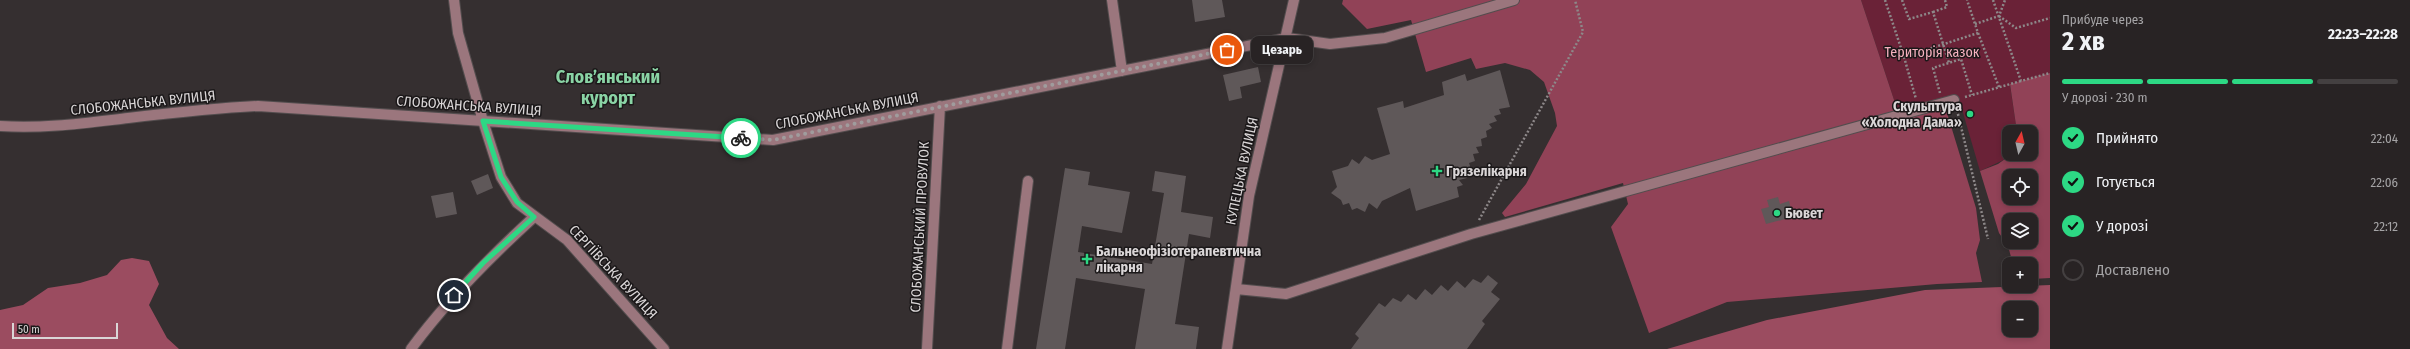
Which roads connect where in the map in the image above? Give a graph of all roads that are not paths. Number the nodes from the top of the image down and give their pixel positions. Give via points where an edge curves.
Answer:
1 (454, 0) edge
2 (1112, 0) edge
3 (1294, 0) edge
4 (1514, 0) edge
5 (1287, 38) junction
6 (1122, 71) junction
7 (1954, 100) road end
8 (940, 106) junction
9 (483, 121) junction
10 (0, 126) edge
11 (1028, 180) dead end
12 (534, 217) junction
13 (1236, 289) junction
14 (411, 349) edge
15 (664, 349) edge
16 (927, 349) edge
17 (1006, 349) edge
18 (1227, 349) edge

1 - 9 street, СЕРГІЇВСЬКА ВУЛИЦЯ via 458,33
2 - 6 street
3 - 5 street, КУПЕЦЬКА ВУЛИЦЯ
4 - 5 street, СЛОБОЖАНСЬКА ВУЛИЦЯ via 1385,38 1330,44
5 - 6 street, СЛОБОЖАНСЬКА ВУЛИЦЯ
5 - 13 street, КУПЕЦЬКА ВУЛИЦЯ via 1248,196
6 - 8 street, СЛОБОЖАНСЬКА ВУЛИЦЯ
7 - 13 street via 1471,234 1286,294
8 - 9 street, СЛОБОЖАНСЬКА ВУЛИЦЯ via 773,140
8 - 16 street, СЛОБОЖАНСЬКИЙ ПРОВУЛОК
9 - 10 street, СЛОБОЖАНСЬКА ВУЛИЦЯ via 258,106 212,108 66,125 22,128
9 - 12 street, СЕРГІЇВСЬКА ВУЛИЦЯ via 501,177 517,202
11 - 17 street
12 - 14 street via 483,263 435,316
12 - 15 street, СЕРГІЇВСЬКА ВУЛИЦЯ via 567,240
13 - 18 street, КУПЕЦЬКА ВУЛИЦЯ

